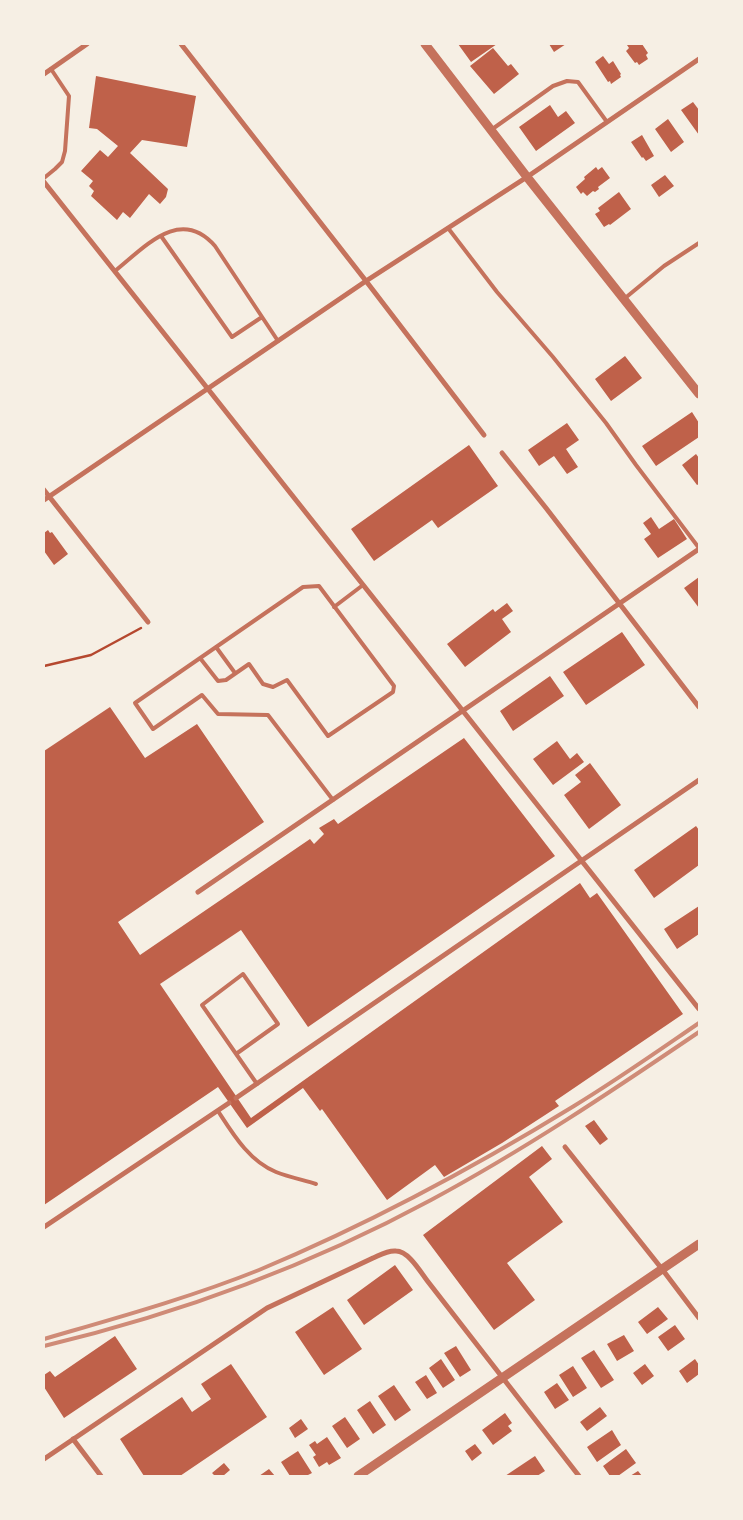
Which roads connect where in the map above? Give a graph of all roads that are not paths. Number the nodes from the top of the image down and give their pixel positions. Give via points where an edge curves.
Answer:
1 (87, 44) edge
2 (181, 44) edge
3 (425, 44) edge
4 (699, 59) edge
5 (51, 69) junction
6 (44, 74) edge
7 (607, 122) junction
8 (491, 130) junction
9 (528, 177) junction
10 (44, 178) edge
11 (44, 182) edge
12 (448, 228) junction
13 (161, 236) junction
14 (699, 243) edge
15 (115, 271) junction
16 (366, 281) junction
17 (624, 299) junction
18 (262, 317) junction
19 (278, 341) junction
20 (209, 389) junction
21 (699, 394) edge
22 (484, 435) dead end
23 (502, 453) dead end
24 (44, 490) edge
25 (46, 498) edge
26 (699, 549) edge
27 (363, 585) junction
28 (620, 604) junction
29 (334, 607) junction
30 (148, 622) road end
31 (216, 647) junction
32 (200, 658) junction
33 (235, 673) junction
34 (699, 707) edge
35 (464, 711) junction
36 (699, 780) edge
37 (333, 800) junction
38 (581, 861) junction
39 (198, 892) dead end
40 (699, 1009) edge
41 (236, 1054) junction
42 (257, 1084) junction
43 (236, 1098) dead end
44 (229, 1103) dead end
45 (218, 1111) junction
46 (566, 1147) dead end
47 (316, 1184) dead end
48 (44, 1227) edge
49 (699, 1244) edge
50 (662, 1269) junction
51 (699, 1318) edge
52 (502, 1378) junction
53 (73, 1439) junction
54 (44, 1459) edge
55 (101, 1476) edge
56 (358, 1476) edge
57 (579, 1476) edge

1 - 5 street
2 - 16 street
3 - 8 street
4 - 7 street
5 - 6 street
5 - 10 lane via 69,96 62,162
7 - 8 lane via 578,82 567,81 553,86
7 - 9 street
8 - 9 street
9 - 12 street
9 - 17 street
11 - 15 street
12 - 16 street
12 - 26 lane via 606,423
13 - 15 lane
13 - 18 lane via 178,228 206,236
13 - 18 lane via 232,337
14 - 17 lane via 664,266
15 - 20 street
16 - 19 street
16 - 22 street
17 - 21 street
18 - 19 lane
19 - 20 street
20 - 25 street
20 - 27 street
23 - 28 street
24 - 25 street
25 - 30 street
26 - 28 street
27 - 29 lane
27 - 35 street
28 - 34 street
28 - 35 street
29 - 31 lane via 319,586 303,587
29 - 33 lane via 394,686 393,692 328,736 287,680 273,687 263,684 249,664
31 - 32 lane
31 - 33 lane
32 - 33 lane via 218,681 226,680
32 - 37 lane via 135,703 153,729 202,695 218,714 268,715
35 - 37 street
35 - 38 street
36 - 38 street
37 - 39 street
38 - 40 street
38 - 42 street
41 - 41 lane via 202,1005 243,974 278,1024
41 - 42 lane
42 - 43 street
44 - 45 street
45 - 47 lane via 240,1144 254,1158 274,1171
45 - 48 street
46 - 50 street
49 - 50 street
50 - 51 street
50 - 52 street
52 - 53 street via 408,1256 398,1250 388,1251 267,1308
52 - 56 street
52 - 57 street
53 - 54 street
53 - 55 street

